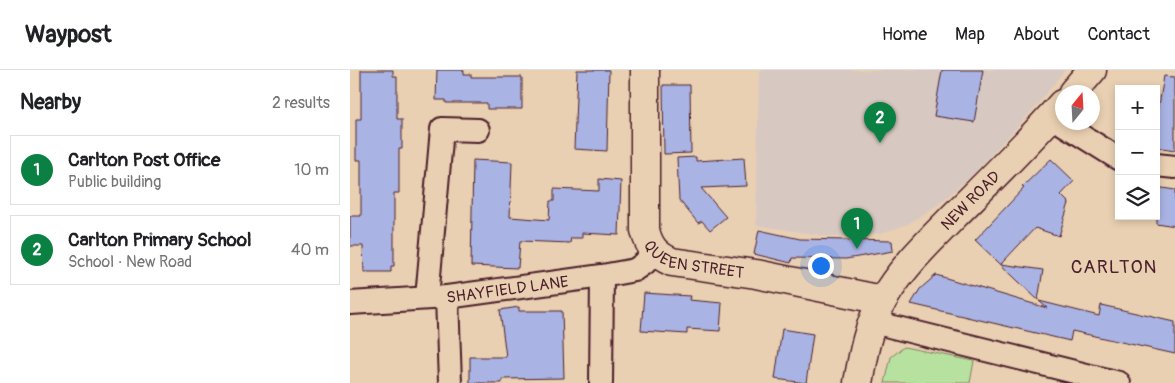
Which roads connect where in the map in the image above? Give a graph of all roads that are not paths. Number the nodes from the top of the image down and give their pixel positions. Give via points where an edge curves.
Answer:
1 (645, 70) edge
2 (1092, 70) edge
3 (1079, 85) edge
4 (1055, 112) edge
5 (478, 130) dead end
6 (1082, 130) edge
7 (1115, 156) edge
8 (1160, 166) edge
9 (1175, 168) edge
10 (653, 250) junction
11 (602, 276) junction
12 (437, 297) junction
13 (350, 303) edge
14 (877, 311) junction
15 (450, 383) edge
16 (601, 383) edge
17 (858, 383) edge
18 (1119, 383) edge

1 - 10 street, QUEEN STREET via 645,230
2 - 3 street
4 - 14 street, NEW ROAD via 920,251
5 - 12 street via 442,129
6 - 7 street
8 - 9 street
10 - 11 street, SHAYFIELD LANE via 645,263 635,270
10 - 14 street, QUEEN STREET via 672,262 756,274
11 - 12 street, SHAYFIELD LANE
11 - 16 street
12 - 13 street, SHAYFIELD LANE
12 - 15 street
14 - 17 street via 865,343
14 - 18 street

